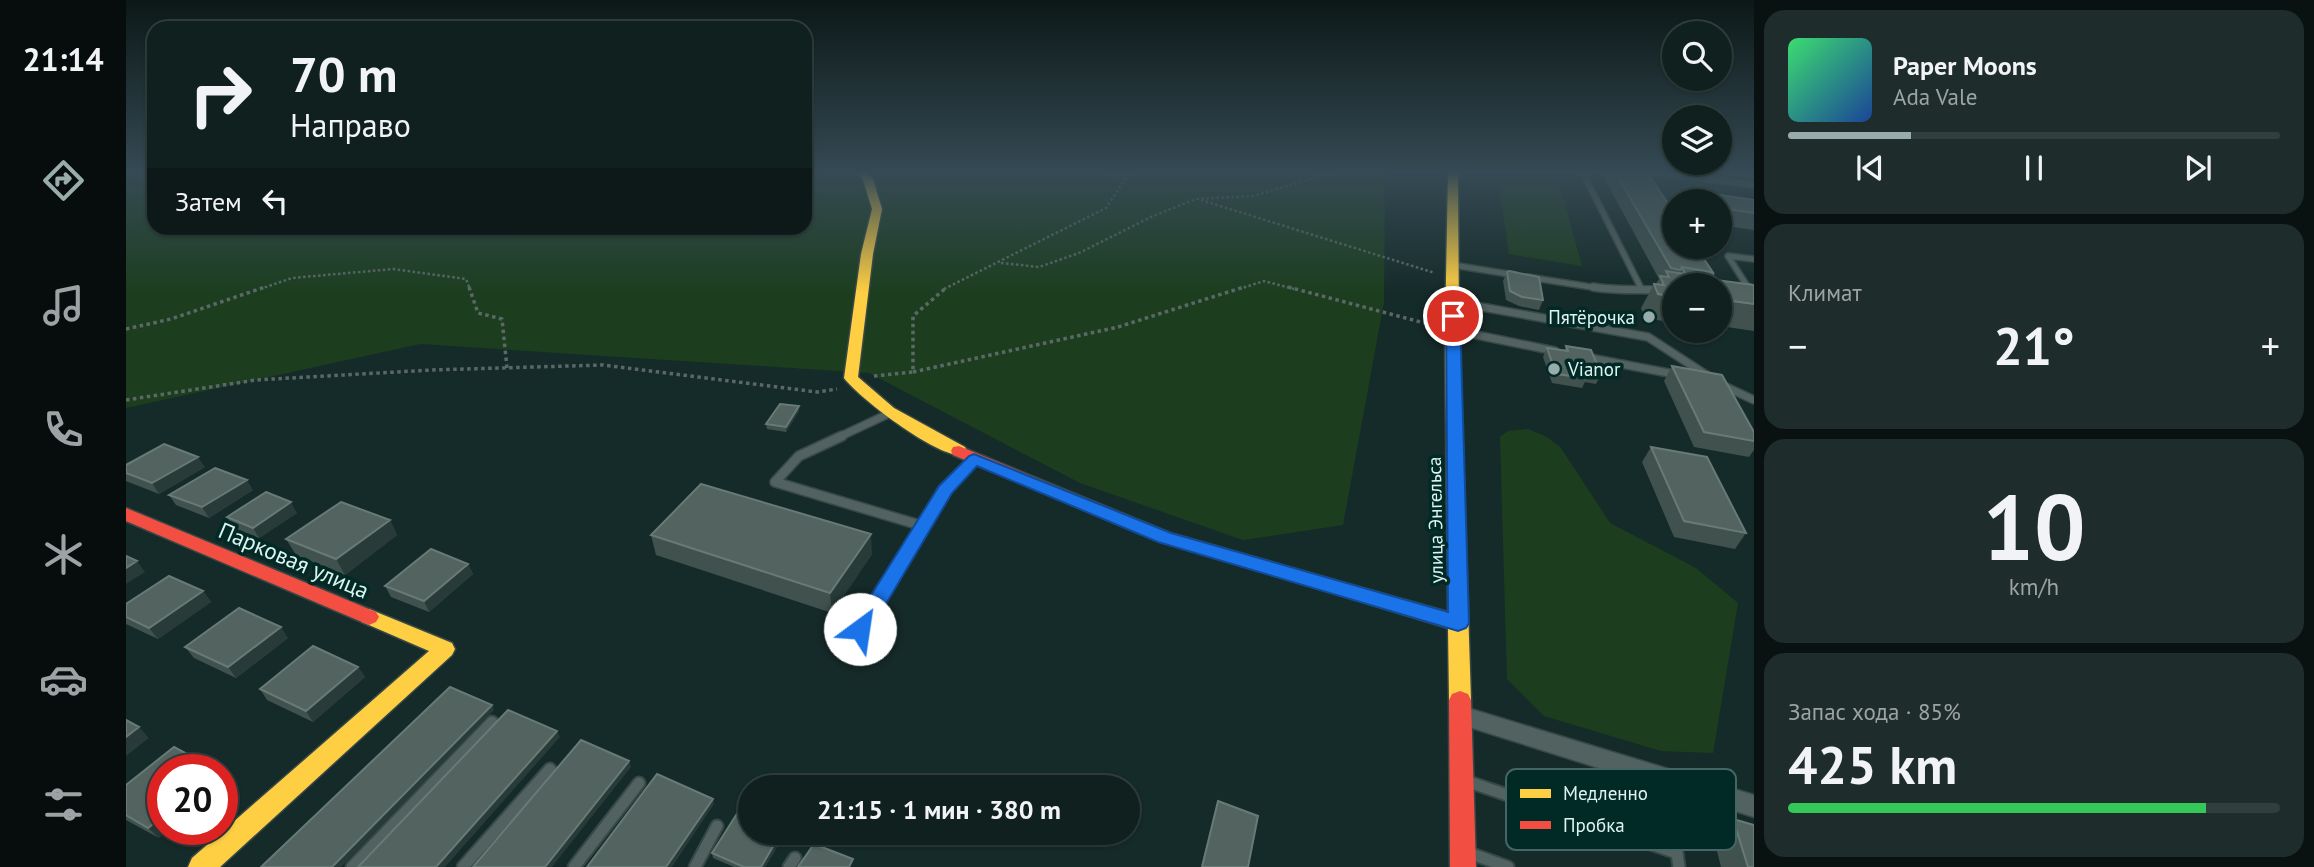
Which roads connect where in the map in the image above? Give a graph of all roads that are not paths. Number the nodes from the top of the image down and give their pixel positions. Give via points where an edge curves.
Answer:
1 (876, 212) edge
2 (1452, 212) edge
3 (1603, 212) edge
4 (1754, 259) edge
5 (1453, 272) junction
6 (1641, 288) junction
7 (1662, 290) edge
8 (1754, 298) edge
9 (1454, 302) junction
10 (1743, 302) edge
11 (1754, 304) edge
12 (1452, 330) junction
13 (1559, 352) edge
14 (1573, 354) edge
15 (1720, 384) junction
16 (1754, 400) edge
17 (889, 414) junction
18 (974, 459) junction
19 (126, 514) edge
20 (923, 526) junction
21 (1458, 623) junction
22 (848, 649) dead end
23 (1461, 715) junction
24 (492, 722) edge
25 (550, 769) dead end
26 (1635, 769) edge
27 (1461, 780) junction
28 (639, 783) dead end
29 (1506, 795) edge
30 (1736, 800) edge
31 (1754, 806) edge
32 (717, 826) dead end
33 (1668, 850) edge
34 (1462, 859) edge
35 (201, 867) edge
36 (352, 867) edge
37 (463, 867) edge
38 (574, 867) edge
39 (695, 867) edge
40 (1508, 867) edge
41 (1679, 867) edge

1 - 17 street via 867,254 854,382
2 - 5 street, улица Энгельса
3 - 6 lane
4 - 8 lane via 1728,256
5 - 6 lane via 1624,292
5 - 9 street, улица Энгельса
6 - 7 lane
9 - 12 street, улица Энгельса
9 - 15 lane via 1648,337
10 - 11 lane
12 - 13 lane
12 - 21 street, улица Энгельса
14 - 15 lane
15 - 16 lane
17 - 18 street
17 - 20 lane via 799,456 775,482
18 - 20 lane via 946,489
18 - 21 street via 1164,537
19 - 35 street, Парковая улица via 445,649
20 - 22 lane
21 - 23 street, улица Энгельса
23 - 26 street
23 - 27 street, улица Энгельса
24 - 36 lane
25 - 37 lane
27 - 29 lane
27 - 34 street, улица Энгельса
28 - 38 lane
30 - 31 street
32 - 39 lane
33 - 41 lane via 1677,853
34 - 40 lane

